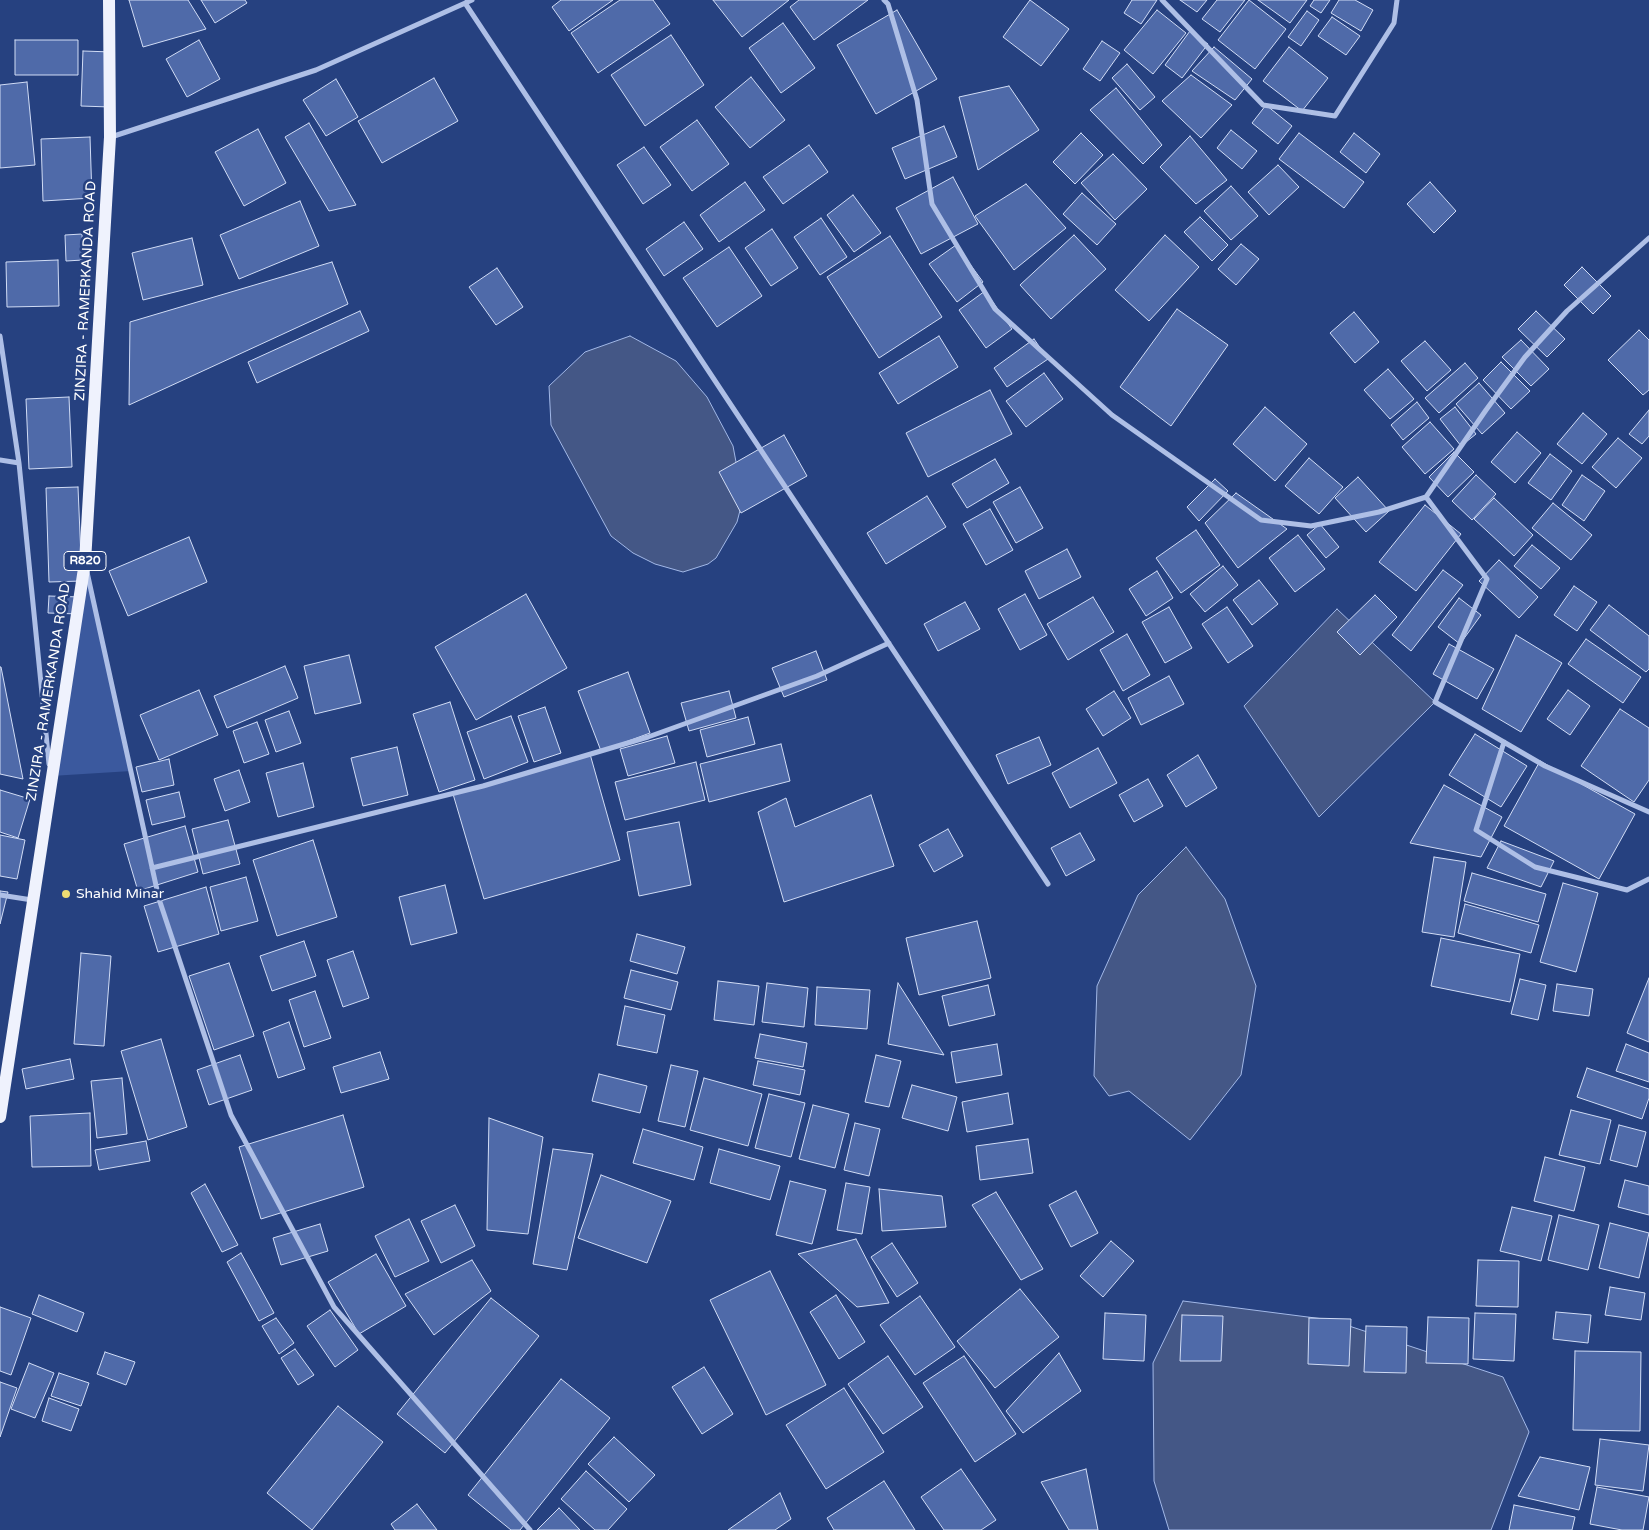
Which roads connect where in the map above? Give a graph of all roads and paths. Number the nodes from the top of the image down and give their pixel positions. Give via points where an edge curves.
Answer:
1 (109, 0) edge
2 (472, 0) edge
3 (884, 0) edge
4 (1162, 0) edge
5 (1397, 0) edge
6 (465, 3) junction
7 (110, 137) junction
8 (1649, 238) edge
9 (0, 336) edge
10 (0, 460) edge
11 (19, 464) junction
12 (1426, 497) junction
13 (85, 562) junction
14 (889, 644) junction
15 (1504, 742) junction
16 (51, 776) junction
17 (1649, 812) edge
18 (152, 868) junction
19 (1649, 879) edge
20 (1048, 884) dead end
21 (0, 895) edge
22 (32, 900) junction
23 (0, 1116) edge
24 (530, 1530) edge

1 - 7 main road, ZINZIRA - RAMERKANDA ROAD / R820
2 - 6 street
3 - 12 street via 888,4 917,100 932,204 994,309 1112,415 1261,520 1312,526 1379,512
4 - 5 street via 1264,105 1335,116 1394,23
6 - 7 street via 316,70
6 - 14 street
7 - 13 main road, ZINZIRA - RAMERKANDA ROAD / R820
8 - 12 street via 1567,311 1526,358
9 - 11 street
10 - 11 street
11 - 16 street
12 - 15 street via 1487,579 1435,702
13 - 16 main road, ZINZIRA - RAMERKANDA ROAD / R820
13 - 18 street
14 - 18 street via 817,676 648,737 464,791
14 - 20 street
15 - 17 street via 1546,766
15 - 19 street via 1476,830 1535,867 1627,890
16 - 22 main road, ZINZIRA - RAMERKANDA ROAD / R820
18 - 24 street via 159,899 231,1115 334,1307
21 - 22 street
22 - 23 main road, ZINZIRA - RAMERKANDA ROAD / R820

